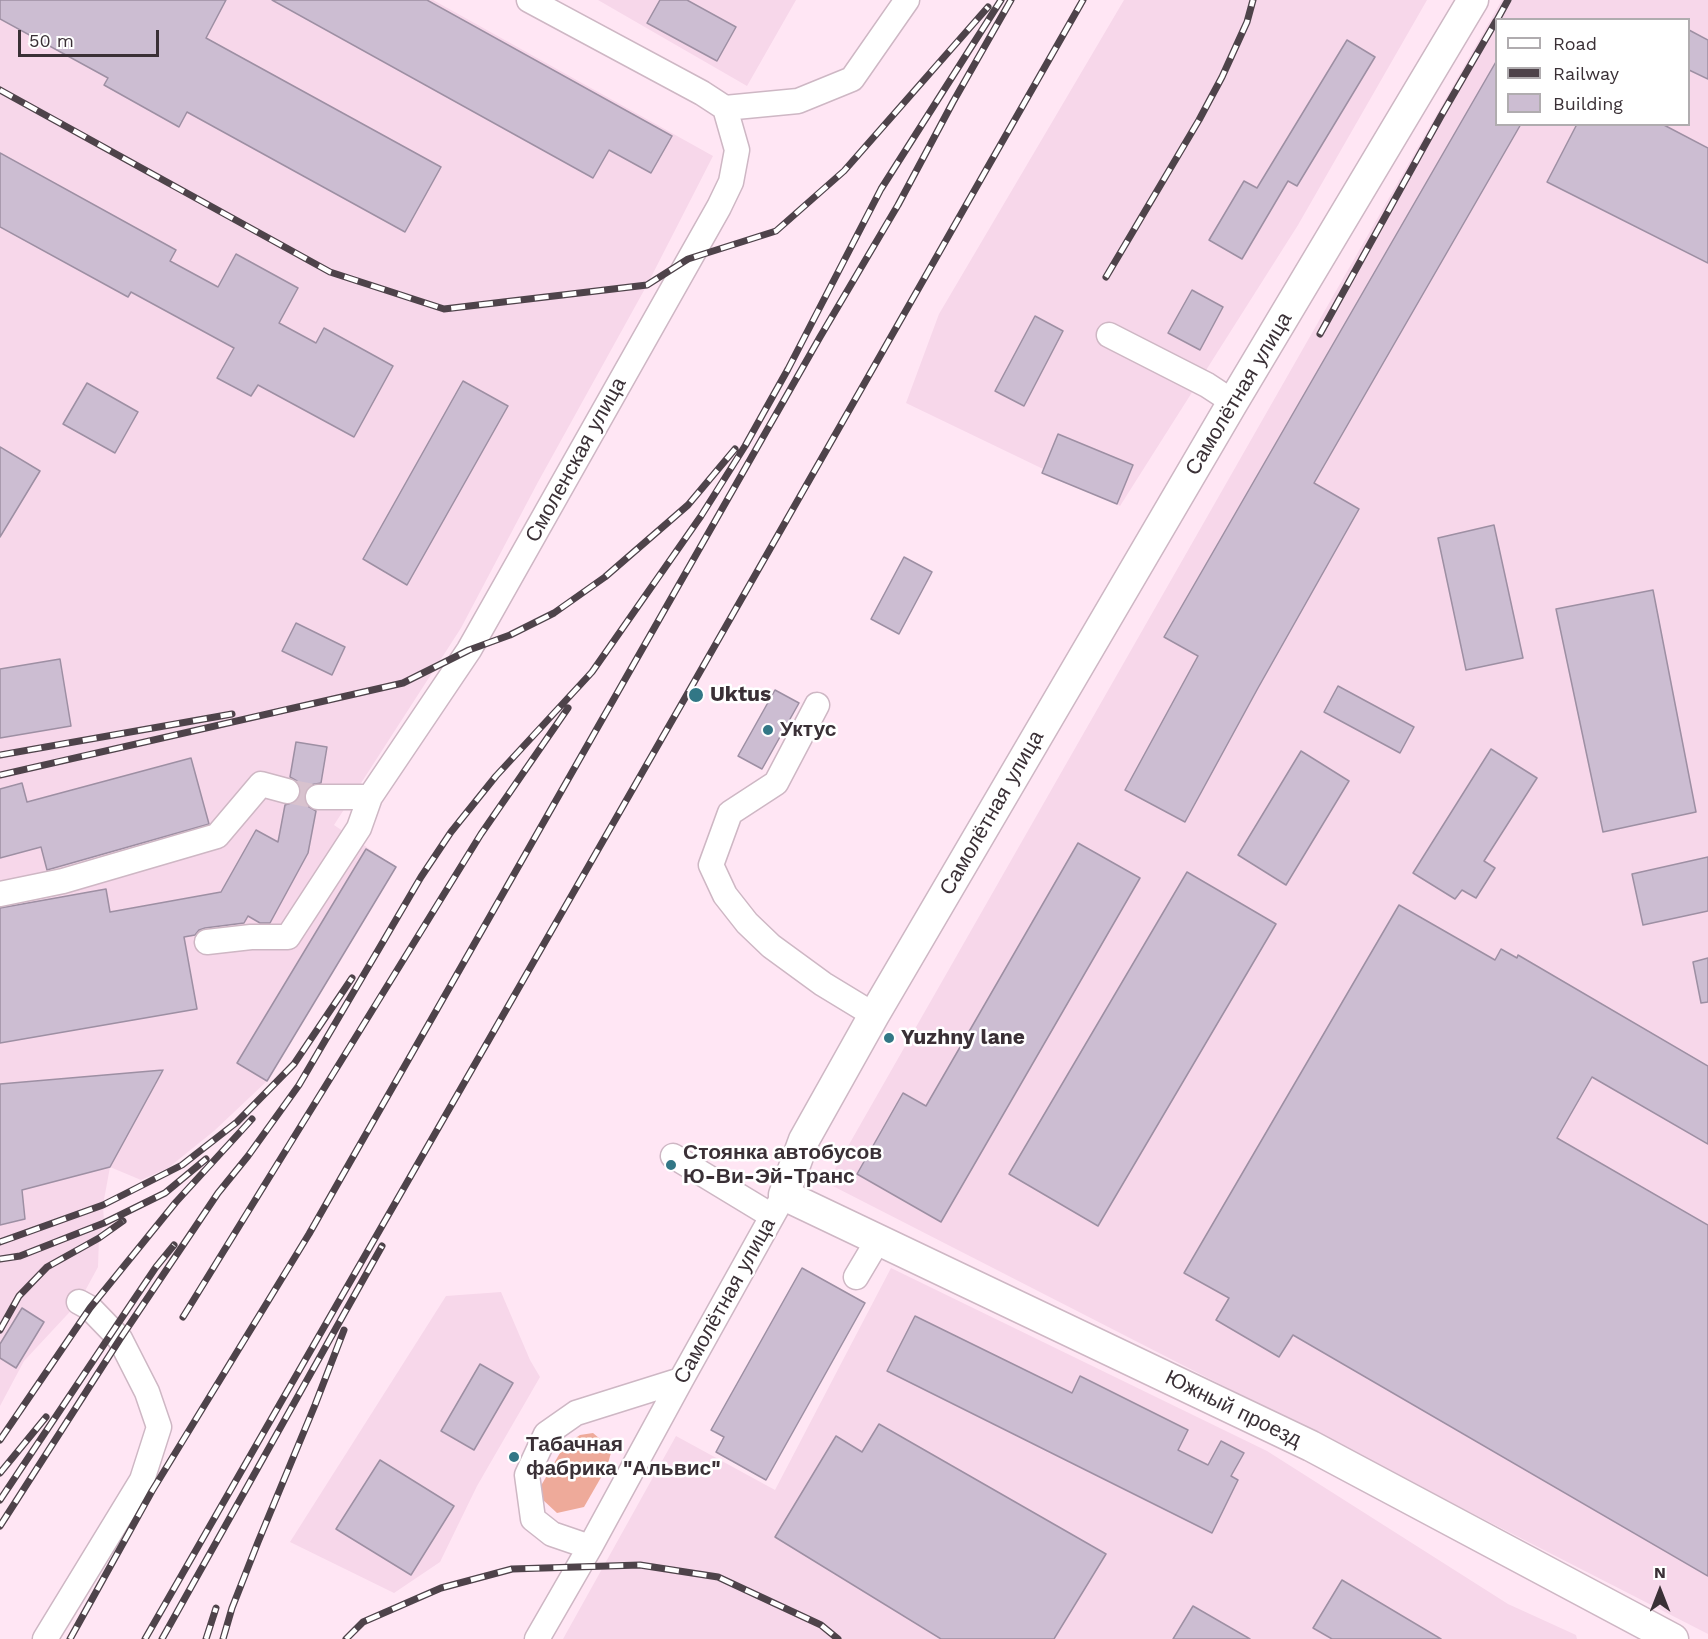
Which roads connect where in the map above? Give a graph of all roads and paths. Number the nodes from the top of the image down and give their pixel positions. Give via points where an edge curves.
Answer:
1 (529, 0) edge
2 (907, 0) edge
3 (1473, 0) edge
4 (725, 108) junction
5 (1109, 335) dead end
6 (1233, 402) junction
7 (817, 705) dead end
8 (287, 791) tunnel mouth
9 (370, 796) junction
10 (318, 797) tunnel mouth
11 (0, 894) edge
12 (207, 942) dead end
13 (874, 1016) junction
14 (674, 1156) dead end
15 (778, 1206) junction
16 (878, 1240) junction
17 (856, 1277) dead end
18 (79, 1302) dead end
19 (681, 1380) junction
20 (590, 1547) junction
21 (45, 1639) edge
22 (537, 1639) edge
23 (1673, 1639) edge

1 - 4 street
2 - 4 street via 852,79 798,101
3 - 6 main road, Самолётная улица
4 - 9 street, Смоленская улица via 737,150 731,182 719,207 469,650
5 - 6 street
6 - 13 main road, Самолётная улица
7 - 13 street via 776,783 730,813 711,865 725,895 771,946
8 - 11 street via 261,784 217,836
9 - 10 street
9 - 12 street, Смоленская улица via 359,828 288,937
13 - 15 main road, Самолётная улица via 804,1140
14 - 15 street
15 - 16 main road, Южный проезд
15 - 19 street, Самолётная улица
16 - 17 street
16 - 23 main road, Южный проезд via 1311,1446
18 - 21 street via 120,1339 147,1392 159,1427 142,1480
19 - 20 street, Самолётная улица
19 - 20 street via 576,1413 546,1434 527,1475 533,1519 552,1534
20 - 22 street, Самолётная улица

